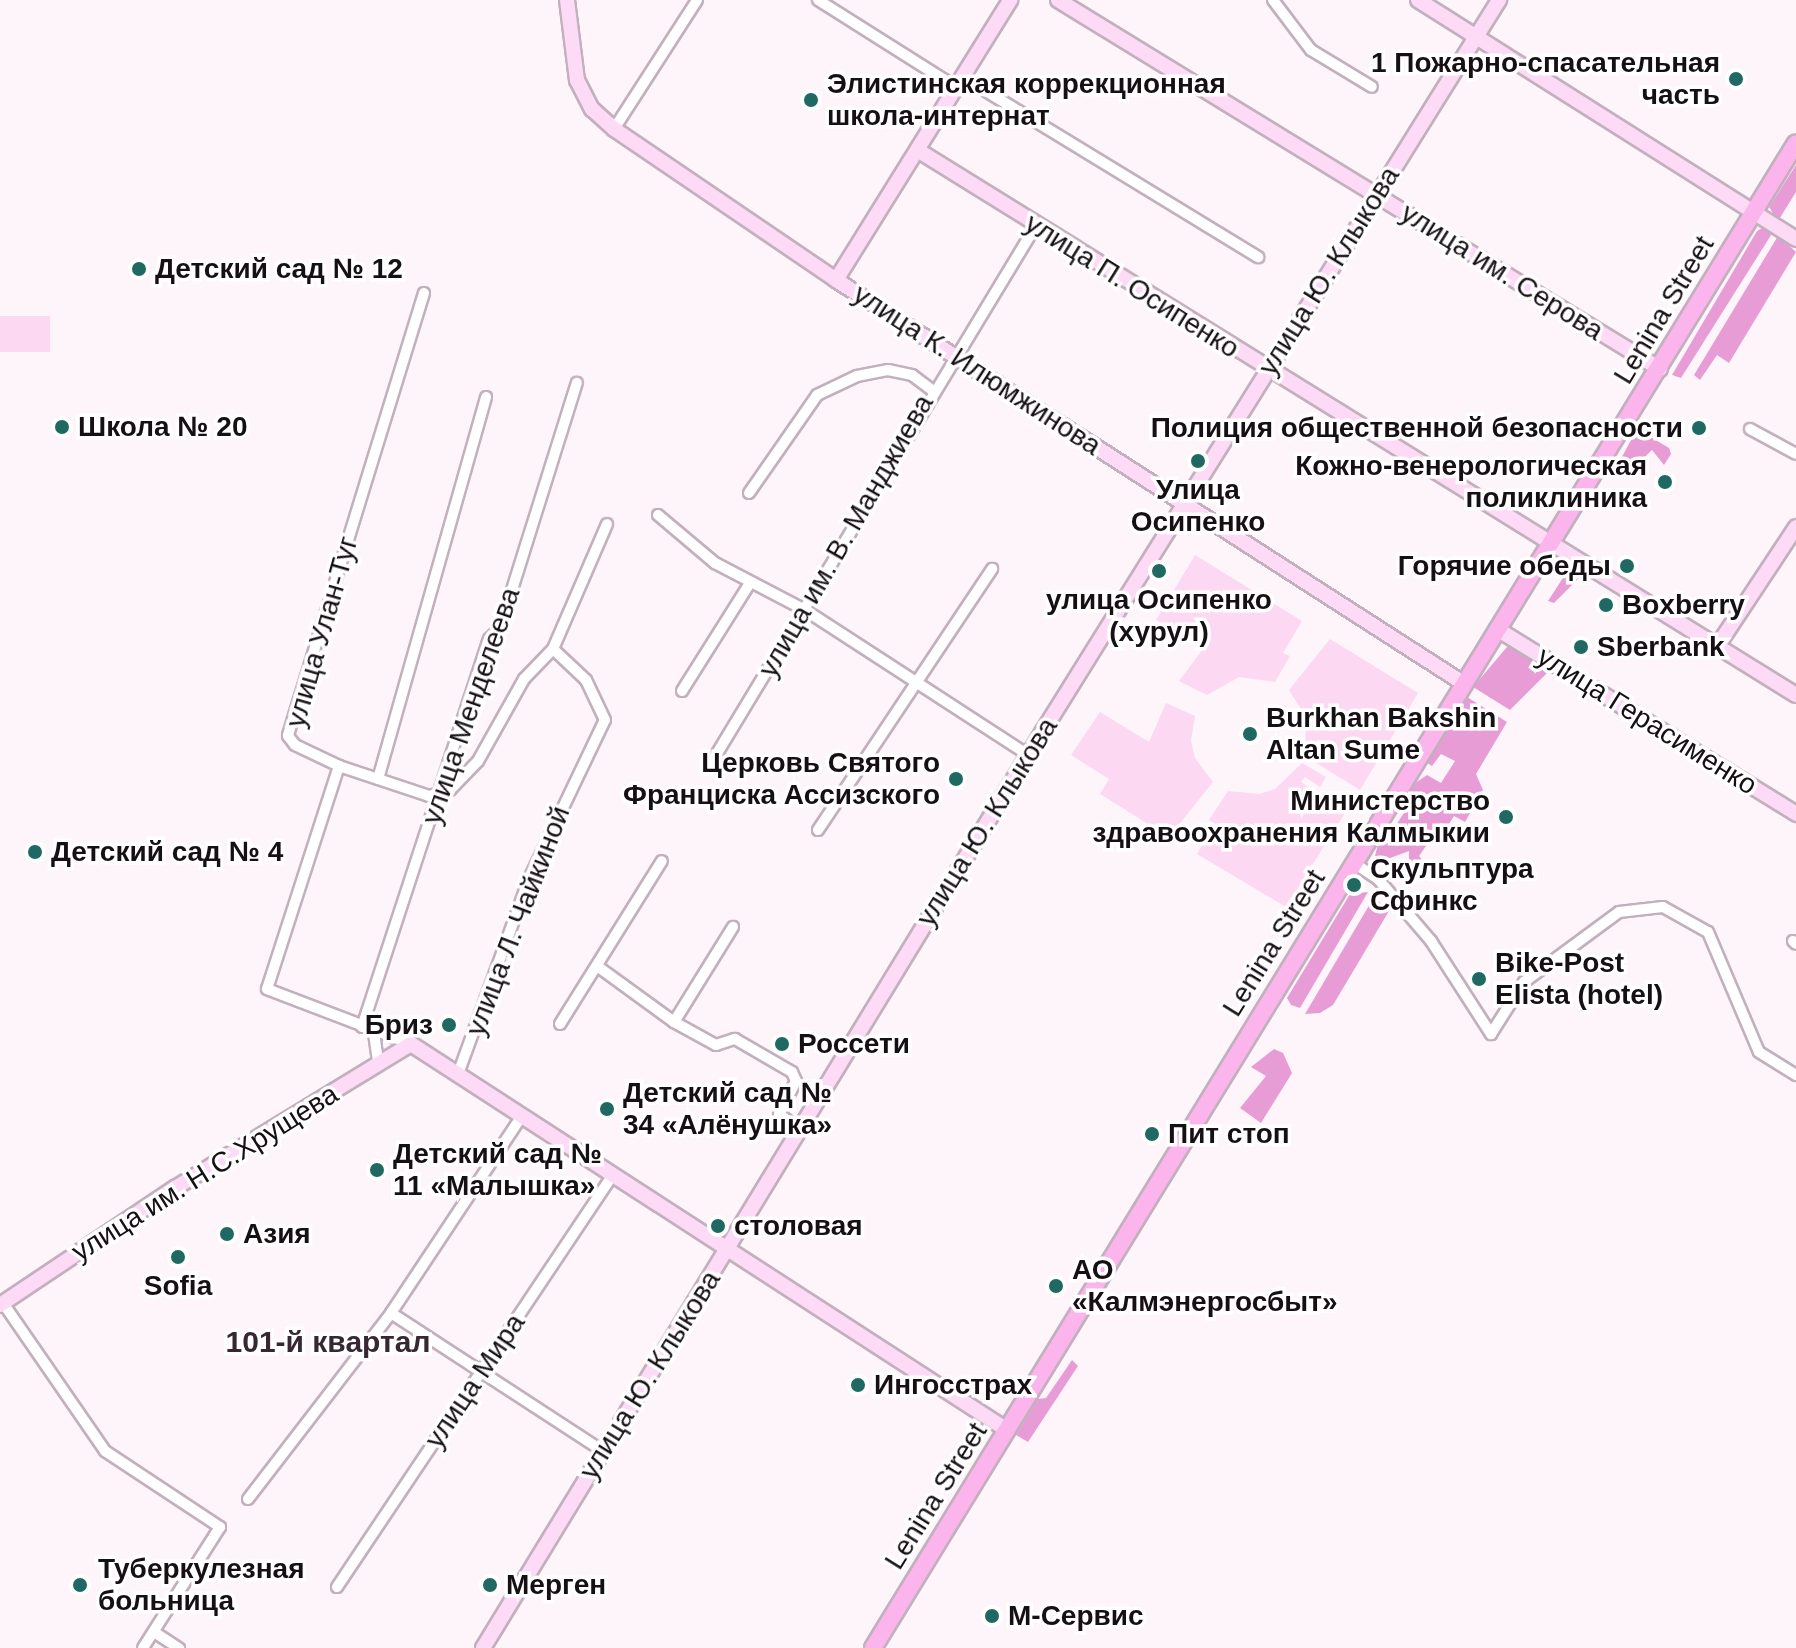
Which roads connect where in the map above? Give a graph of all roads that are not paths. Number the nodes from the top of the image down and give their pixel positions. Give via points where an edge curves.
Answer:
1 (567, 0) edge
2 (697, 0) edge
3 (818, 0) edge
4 (1010, 0) edge
5 (1058, 0) edge
6 (1273, 0) edge
7 (1418, 0) edge
8 (1499, 0) edge
9 (1475, 37) junction
10 (960, 82) junction
11 (1372, 87) dead end
12 (614, 129) junction
13 (1796, 143) edge
14 (919, 151) junction
15 (1376, 194) junction
16 (1753, 211) junction
17 (1035, 227) junction
18 (1796, 239) edge
19 (1258, 257) dead end
20 (836, 280) junction
21 (424, 293) dead end
22 (956, 354) junction
23 (1268, 369) junction
24 (1660, 369) junction
25 (577, 383) dead end
26 (932, 390) junction
27 (486, 397) dead end
28 (1750, 429) dead end
29 (1796, 454) edge
30 (749, 493) dead end
31 (1184, 503) junction
32 (658, 515) dead end
33 (607, 524) dead end
34 (1796, 527) edge
35 (1549, 545) junction
36 (992, 569) dead end
37 (750, 583) junction
38 (805, 610) junction
39 (1497, 629) junction
40 (1716, 648) junction
41 (553, 649) junction
42 (912, 682) junction
43 (1463, 683) junction
44 (682, 691) dead end
45 (1796, 695) edge
46 (1028, 755) junction
47 (710, 765) dead end
48 (339, 766) junction
49 (378, 779) junction
50 (439, 794) junction
51 (1796, 814) edge
52 (818, 830) dead end
53 (662, 861) dead end
54 (1354, 863) junction
55 (733, 927) dead end
56 (597, 966) junction
57 (674, 1022) junction
58 (560, 1024) dead end
59 (362, 1027) junction
60 (374, 1033) junction
61 (411, 1044) junction
62 (378, 1062) junction
63 (458, 1074) junction
64 (1796, 1075) edge
65 (522, 1116) junction
66 (800, 1130) junction
67 (613, 1175) junction
68 (727, 1249) junction
69 (1, 1304) edge
70 (391, 1313) junction
71 (481, 1373) junction
72 (1007, 1430) junction
73 (603, 1451) junction
74 (248, 1499) dead end
75 (337, 1587) dead end
76 (154, 1632) junction
77 (143, 1648) edge
78 (179, 1648) edge
79 (483, 1648) edge
80 (873, 1648) edge

1 - 12 main road, улица К. Илюмжинова via 577,80 592,109
2 - 12 street
3 - 10 street
4 - 10 main road
5 - 15 main road, улица им. Серова
6 - 11 street via 1311,50
7 - 9 main road
8 - 9 main road, улица Ю. Клыкова
9 - 15 main road, улица Ю. Клыкова
9 - 16 main road
10 - 14 main road
10 - 19 street
12 - 20 main road, улица К. Илюмжинова
13 - 16 main road, Lenina Street
14 - 17 main road, улица П. Осипенко
14 - 20 main road
15 - 23 main road, улица Ю. Клыкова
15 - 24 main road, улица им. Серова
16 - 18 main road
16 - 24 main road, Lenina Street
17 - 22 street, улица им. В. Манджиева
17 - 23 main road, улица П. Осипенко
20 - 22 main road, улица К. Илюмжинова
21 - 48 street, улица Улан-Туг via 288,736 295,745
22 - 26 street, улица им. В. Манджиева
22 - 31 main road, улица К. Илюмжинова
23 - 31 main road, улица Ю. Клыкова
23 - 35 main road, улица П. Осипенко
24 - 35 main road, Lenina Street
25 - 50 street, улица Менделеева via 500,628 489,639
26 - 30 street via 912,375 888,370 857,376 817,395
26 - 38 street, улица им. В. Манджиева
27 - 49 street
28 - 29 street
31 - 43 main road, улица К. Илюмжинова
31 - 46 main road, улица Ю. Клыкова
32 - 37 street via 715,563
33 - 41 street
34 - 40 main road
35 - 39 main road, Lenina Street
35 - 40 main road, улица П. Осипенко
36 - 42 street
37 - 38 street
37 - 44 street
38 - 42 street
38 - 47 street, улица им. В. Манджиева
39 - 43 main road, Lenina Street
39 - 51 main road, улица Герасименко
40 - 45 main road, улица П. Осипенко
41 - 50 street via 524,679 478,761 462,780
41 - 63 street, улица Л. Чайкиной via 586,680 605,720 529,879
42 - 46 street
42 - 52 street
43 - 54 main road, Lenina Street
46 - 66 main road, улица Ю. Клыкова
48 - 49 street
48 - 59 street via 267,989
49 - 50 street via 429,796
50 - 59 street, улица Менделеева
53 - 56 street
54 - 64 street via 1378,879 1431,941 1491,1034 1524,982 1619,912 1663,907 1708,932 1759,1052
54 - 72 main road, Lenina Street
55 - 57 street
56 - 57 street
56 - 58 street
57 - 66 street via 716,1045 735,1039 792,1072 796,1081 779,1114
59 - 60 street
60 - 61 street
60 - 62 street
61 - 62 main road, улица им. Н.С.Хрущева
61 - 63 main road
62 - 69 main road, улица им. Н.С.Хрущева
63 - 65 main road
65 - 67 main road
65 - 70 street
66 - 68 main road, улица Ю. Клыкова
67 - 68 main road
67 - 71 street, улица Мира
68 - 72 main road
68 - 73 main road, улица Ю. Клыкова
69 - 76 street via 105,1451 220,1527
70 - 71 street
70 - 74 street
71 - 73 street
71 - 75 street, улица Мира
72 - 80 main road, Lenina Street
73 - 79 main road, улица Ю. Клыкова
76 - 77 street
76 - 78 street

